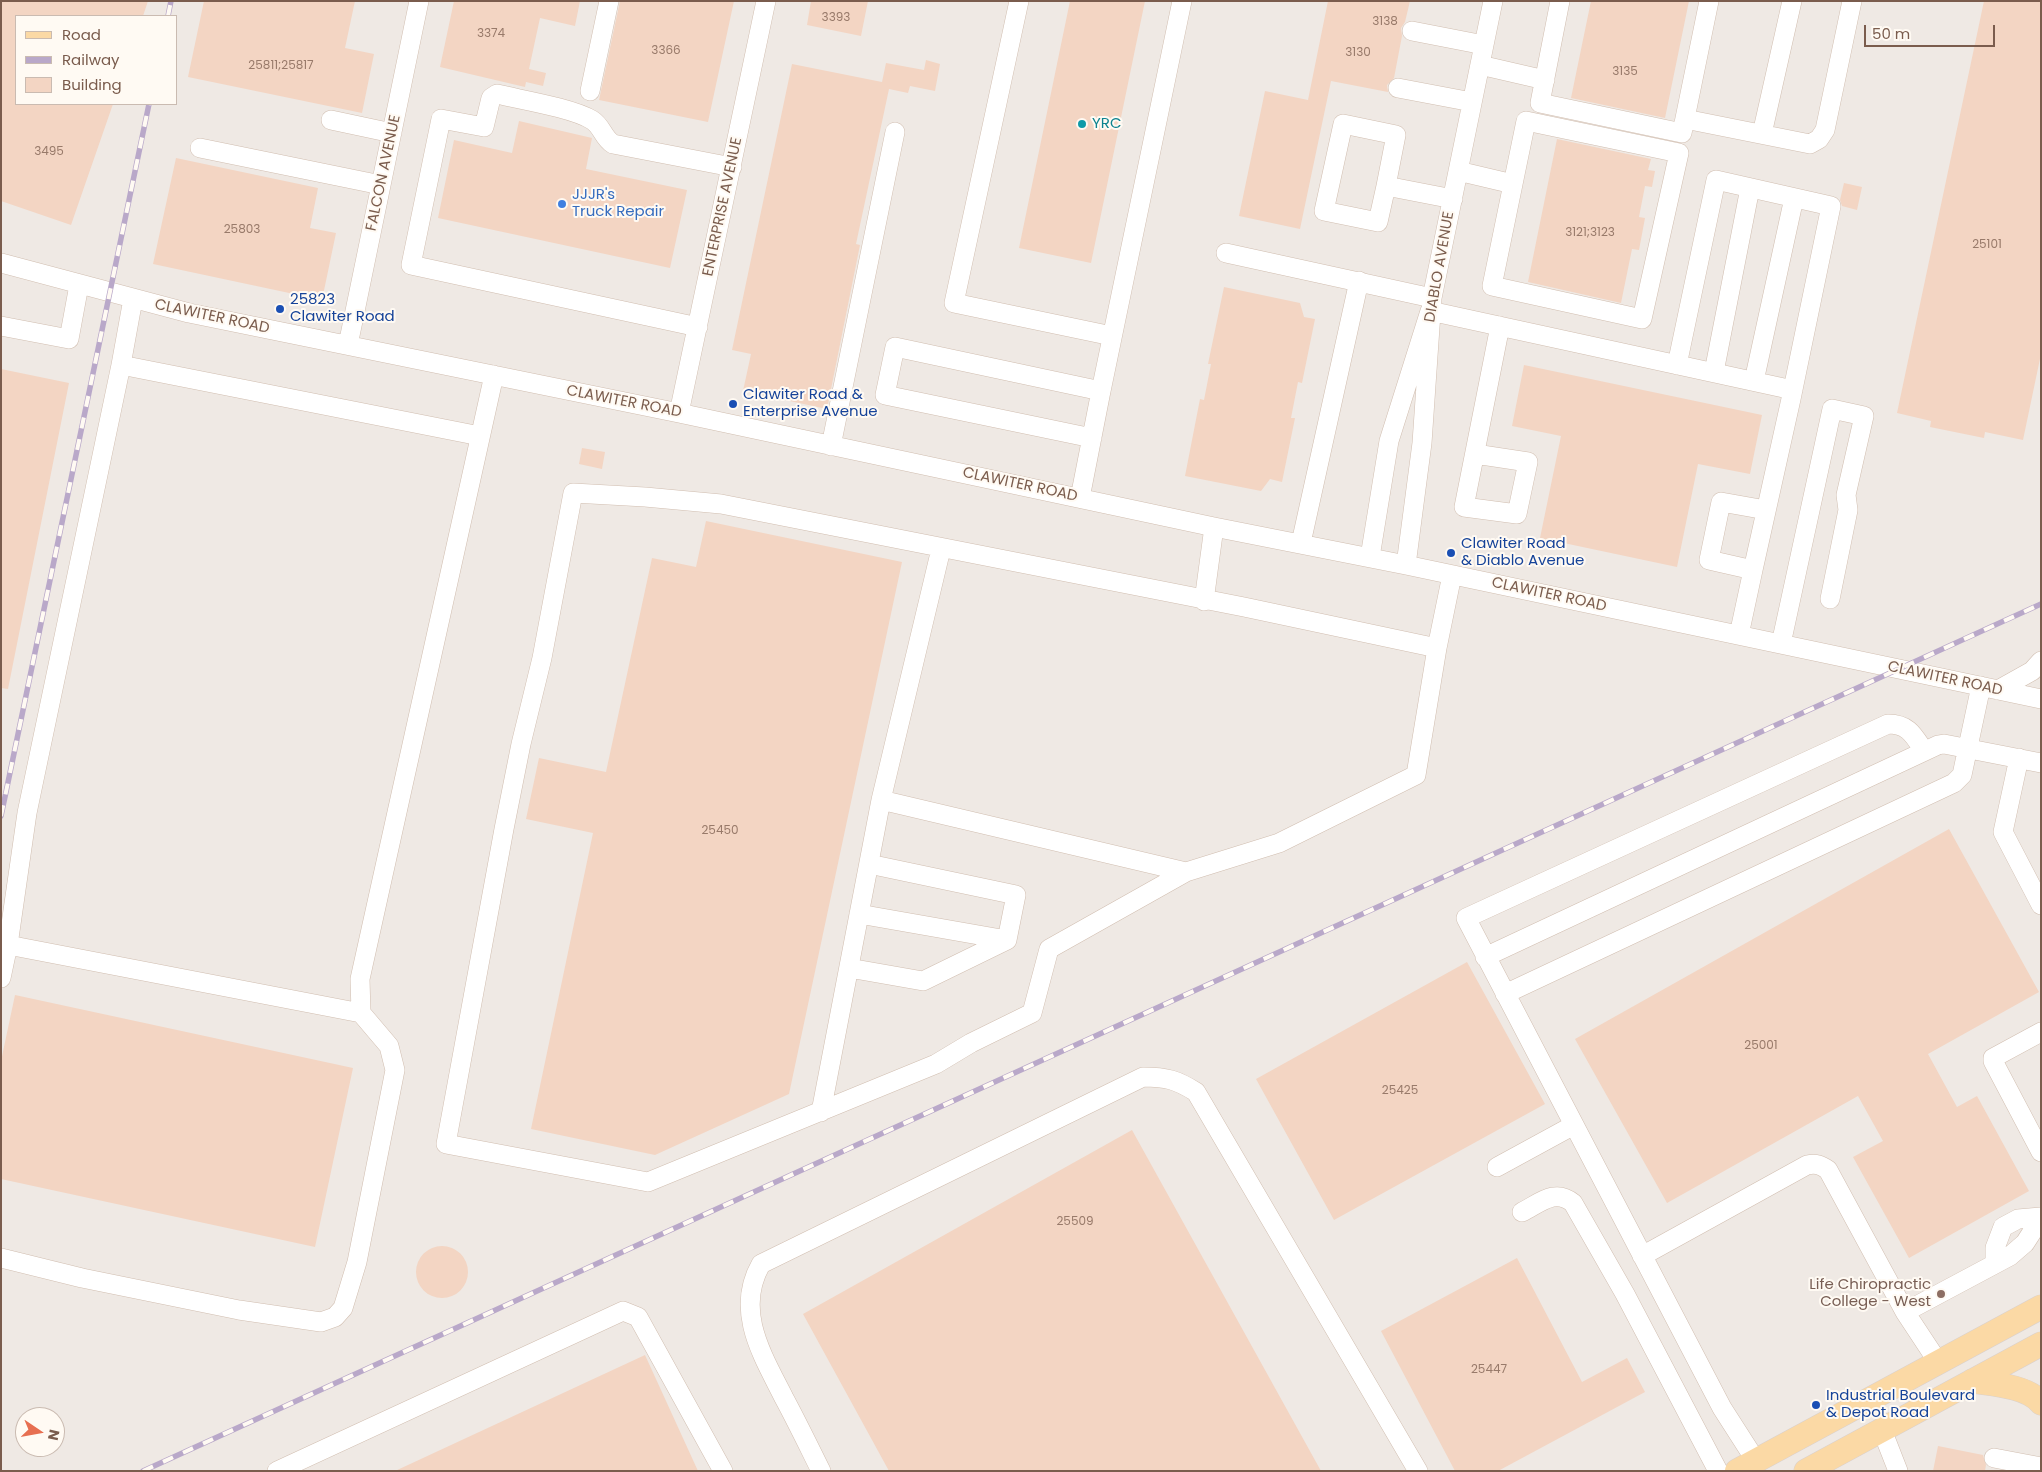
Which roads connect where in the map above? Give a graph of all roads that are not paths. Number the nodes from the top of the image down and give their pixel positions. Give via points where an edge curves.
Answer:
1 (419, 1) edge
2 (609, 1) edge
3 (766, 1) edge
4 (1019, 1) edge
5 (1182, 1) edge
6 (1493, 1) edge
7 (1560, 1) edge
8 (1710, 1) edge
9 (1792, 1) edge
10 (1852, 1) edge
11 (1412, 31) dead end
12 (1484, 45) junction
13 (1480, 66) junction
14 (1545, 80) junction
15 (1398, 88) dead end
16 (590, 91) dead end
17 (1472, 102) junction
18 (1685, 119) junction
19 (331, 120) dead end
20 (895, 132) dead end
21 (392, 133) junction
22 (1762, 134) junction
23 (200, 148) dead end
24 (732, 167) junction
25 (1458, 171) junction
26 (1513, 184) junction
27 (381, 186) junction
28 (1386, 186) junction
29 (1750, 188) junction
30 (1794, 198) junction
31 (1453, 199) junction
32 (1226, 253) dead end
33 (1, 263) edge
34 (1359, 282) junction
35 (80, 285) junction
36 (133, 300) junction
37 (1431, 304) junction
38 (1, 326) edge
39 (1500, 326) junction
40 (698, 327) junction
41 (1112, 336) junction
42 (348, 345) junction
43 (1677, 364) junction
44 (121, 365) junction
45 (1714, 372) junction
46 (494, 375) junction
47 (1754, 381) junction
48 (1793, 390) junction
49 (1101, 391) junction
50 (679, 412) junction
51 (480, 436) junction
52 (1092, 438) junction
53 (831, 446) junction
54 (1474, 454) dead end
55 (1080, 498) junction
56 (1766, 510) junction
57 (1214, 527) junction
58 (1301, 544) junction
59 (941, 548) junction
60 (1370, 558) junction
61 (1406, 565) junction
62 (1753, 570) junction
63 (1452, 574) junction
64 (1830, 598) dead end
65 (1204, 601) junction
66 (1739, 636) junction
67 (1781, 644) junction
68 (1436, 648) junction
69 (2041, 661) edge
70 (1989, 688) junction
71 (2041, 699) edge
72 (1968, 748) junction
73 (1924, 751) junction
74 (2019, 758) junction
75 (2041, 763) edge
76 (881, 800) junction
77 (869, 864) junction
78 (1186, 872) junction
79 (2041, 905) edge
80 (859, 914) junction
81 (1007, 940) junction
82 (8, 945) junction
83 (1485, 957) junction
84 (849, 968) junction
85 (1, 978) edge
86 (1505, 994) junction
87 (361, 1014) junction
88 (2041, 1032) edge
89 (821, 1112) junction
90 (1574, 1125) junction
91 (2040, 1142) edge
92 (1497, 1167) dead end
93 (1522, 1212) dead end
94 (2041, 1218) edge
95 (1642, 1256) junction
96 (1, 1258) edge
97 (1995, 1264) junction
98 (2041, 1307) edge
99 (1905, 1312) junction
100 (2041, 1344) edge
101 (1938, 1362) junction
102 (1972, 1381) junction
103 (2041, 1403) edge
104 (1882, 1430) junction
105 (1994, 1458) dead end
106 (1750, 1467) edge
107 (2041, 1467) edge
108 (278, 1471) edge
109 (724, 1471) edge
110 (821, 1471) edge
111 (1418, 1471) edge
112 (1718, 1471) edge
113 (1806, 1471) edge
114 (1898, 1471) edge

1 - 21 street, FALCON AVENUE
2 - 16 street
3 - 24 street, ENTERPRISE AVENUE
4 - 41 street via 954,303
5 - 41 street
6 - 12 street, DIABLO AVENUE
7 - 14 street
8 - 18 street
9 - 22 street
10 - 22 street via 1824,130 1819,139 1810,144
11 - 12 street
12 - 13 street, DIABLO AVENUE
13 - 14 street
13 - 17 street, DIABLO AVENUE
14 - 18 street via 1540,103 1682,133
15 - 17 street
17 - 25 street, DIABLO AVENUE
18 - 22 street
19 - 21 street
20 - 53 street
21 - 27 street, FALCON AVENUE
23 - 27 street
24 - 40 street, ENTERPRISE AVENUE
24 - 40 street via 613,144 598,124 581,115 497,94 491,98 484,127 441,119 411,265
25 - 26 street
25 - 31 street, DIABLO AVENUE
26 - 26 street via 1492,286 1642,318 1678,153 1526,121
27 - 42 street, FALCON AVENUE
28 - 28 street via 1378,222 1324,211 1343,124 1396,135
28 - 31 street
29 - 30 street
29 - 43 street via 1716,180
29 - 45 street
30 - 47 street
30 - 48 street via 1831,206
31 - 37 street, DIABLO AVENUE
32 - 34 street
33 - 35 street, CLAWITER ROAD
34 - 37 street
34 - 58 street
35 - 36 street, CLAWITER ROAD
35 - 38 street via 68,339
36 - 42 street, CLAWITER ROAD
36 - 44 street
37 - 39 street
37 - 60 street via 1389,441
37 - 61 street, DIABLO AVENUE via 1422,443
39 - 43 street
39 - 54 street
40 - 50 street, ENTERPRISE AVENUE
41 - 49 street
42 - 46 street, CLAWITER ROAD
43 - 45 street
44 - 51 street
44 - 82 street via 27,813
45 - 47 street
46 - 50 street, CLAWITER ROAD
46 - 51 street
47 - 48 street
48 - 56 street
49 - 52 street
49 - 52 street via 895,347 885,395
50 - 53 street, CLAWITER ROAD
51 - 87 street via 360,979
52 - 55 street
53 - 55 street, CLAWITER ROAD
55 - 57 street, CLAWITER ROAD
56 - 62 street
56 - 62 street via 1721,502 1709,560
57 - 58 street, CLAWITER ROAD
57 - 65 street
58 - 60 street, CLAWITER ROAD
59 - 65 street
59 - 76 street
59 - 89 street via 720,504 573,494 542,658 504,829 446,1144 648,1182
60 - 61 street, CLAWITER ROAD
61 - 63 street, CLAWITER ROAD
62 - 66 street
63 - 66 street, CLAWITER ROAD
63 - 68 street
64 - 67 street via 1848,510 1846,495 1864,416 1832,409
65 - 68 street
66 - 67 street, CLAWITER ROAD
67 - 70 street, CLAWITER ROAD
68 - 78 street via 1416,774 1279,843
69 - 70 street via 2032,671
70 - 71 street, CLAWITER ROAD
70 - 72 street
72 - 73 street via 1944,744
72 - 74 street
72 - 86 street via 1962,775 1954,783
73 - 83 street
73 - 83 street via 1911,730 1888,724 1466,918
74 - 75 street
74 - 79 street via 2003,832
76 - 77 street
76 - 78 street
77 - 80 street
77 - 81 street via 1016,895
78 - 89 street via 1049,949 1032,1013 936,1064
80 - 81 street
80 - 84 street
81 - 84 street via 923,981
82 - 85 street
82 - 87 street
83 - 86 street
84 - 89 street
86 - 90 street
87 - 96 street via 388,1046 395,1070 357,1262 343,1308 335,1317 321,1322 239,1310
88 - 91 street via 1993,1058
90 - 92 street
90 - 95 street
93 - 112 street via 1553,1196 1566,1197 1573,1203
94 - 97 street via 2026,1243
94 - 97 street via 2018,1219 2003,1227 1995,1248
95 - 99 street via 1814,1163 1828,1170
95 - 106 street
97 - 99 street
98 - 101 main road
99 - 101 street
100 - 102 main road
101 - 106 main road
102 - 103 main road via 2014,1387
102 - 104 main road
104 - 113 main road
104 - 114 street
105 - 107 street
108 - 109 street via 623,1310 638,1317
110 - 111 street via 756,1343 751,1296 754,1277 761,1264 1143,1077 1177,1080 1196,1092

